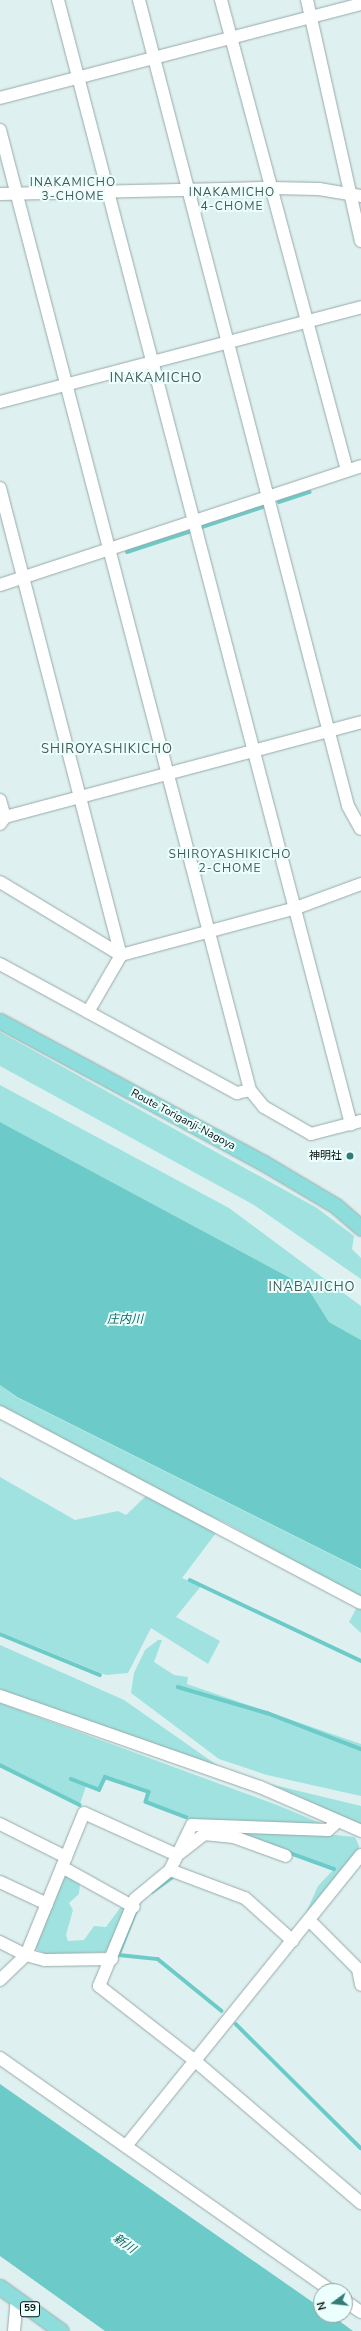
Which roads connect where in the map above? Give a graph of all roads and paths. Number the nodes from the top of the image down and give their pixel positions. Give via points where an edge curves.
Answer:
1 (58, 0) edge
2 (139, 0) edge
3 (221, 0) edge
4 (307, 0) edge
5 (361, 4) edge
6 (312, 17) junction
7 (231, 38) junction
8 (154, 58) junction
9 (78, 78) junction
10 (0, 98) edge
11 (0, 130) edge
12 (271, 188) junction
13 (189, 191) junction
14 (108, 193) junction
15 (0, 194) edge
16 (17, 194) junction
17 (356, 195) edge
18 (361, 241) edge
19 (361, 307) edge
20 (307, 321) junction
21 (228, 342) junction
22 (152, 362) junction
23 (66, 384) junction
24 (0, 402) edge
25 (361, 466) edge
26 (347, 470) junction
27 (0, 488) edge
28 (269, 497) junction
29 (194, 522) junction
30 (110, 550) junction
31 (22, 577) junction
32 (0, 585) edge
33 (361, 722) edge
34 (329, 730) junction
35 (255, 750) junction
36 (168, 773) junction
37 (79, 797) junction
38 (0, 800) edge
39 (2, 821) edge
40 (361, 829) edge
41 (0, 882) edge
42 (361, 884) edge
43 (296, 908) junction
44 (209, 932) junction
45 (121, 955) junction
46 (0, 964) edge
47 (88, 1012) junction
48 (0, 1021) edge
49 (250, 1090) junction
50 (356, 1122) edge
51 (361, 1228) edge
52 (0, 1412) edge
53 (361, 1603) edge
54 (0, 1696) edge
55 (338, 1822) junction
56 (0, 1824) edge
57 (361, 1831) edge
58 (178, 1854) junction
59 (361, 1855) edge
60 (286, 1856) dead end
61 (64, 1862) junction
62 (170, 1870) junction
63 (0, 1882) edge
64 (47, 1904) junction
65 (134, 1907) junction
66 (311, 1922) junction
67 (293, 1941) junction
68 (0, 1942) edge
69 (26, 1955) junction
70 (112, 1959) junction
71 (359, 1967) edge
72 (0, 1980) edge
73 (361, 1985) edge
74 (0, 2058) edge
75 (194, 2060) junction
76 (126, 2146) junction
77 (361, 2203) edge
78 (320, 2283) edge
79 (0, 2287) edge
80 (17, 2299) junction
81 (14, 2331) edge
82 (61, 2331) edge

1 - 9 street
2 - 8 street
3 - 7 street
4 - 6 street
5 - 6 street
6 - 7 street
6 - 17 street
7 - 8 street
7 - 12 street
8 - 9 street
8 - 13 street
9 - 10 street
9 - 14 street
11 - 16 street
12 - 13 street
12 - 17 street
12 - 20 street
13 - 14 street
13 - 21 street
14 - 16 street
14 - 22 street
15 - 16 street
16 - 23 street
17 - 18 street
19 - 20 street
20 - 21 street
20 - 26 street
21 - 22 street
21 - 28 street
22 - 23 street
22 - 29 street
23 - 24 street
23 - 30 street
25 - 26 street
26 - 28 street
27 - 31 street
28 - 29 street
28 - 34 street
29 - 30 street
29 - 35 street
30 - 31 street
30 - 36 street
31 - 32 street
31 - 37 street
33 - 34 street
34 - 35 street
34 - 40 street via 348,806
35 - 36 street
35 - 43 street
36 - 37 street
36 - 44 street
37 - 39 street
37 - 45 street
38 - 39 street
41 - 45 street
42 - 43 street
43 - 44 street
43 - 50 street
44 - 45 street
44 - 49 street
45 - 47 street
46 - 47 street
47 - 49 street via 237,1093
48 - 51 main road, Route Toriganji-Nagoya via 262,1162 336,1206
49 - 50 street via 264,1106 312,1134
52 - 53 street
54 - 55 street via 260,1787
55 - 57 street
55 - 58 street via 328,1830 192,1825
56 - 61 street
58 - 60 street via 204,1834 234,1837
58 - 61 street via 84,1813
58 - 62 street
59 - 66 street
61 - 64 street
61 - 65 street
62 - 65 street via 135,1899
62 - 67 street via 245,1898
63 - 64 street
64 - 69 street
65 - 70 street
66 - 67 street
66 - 71 street
67 - 75 street
68 - 69 street
69 - 70 street via 45,1960
69 - 72 street
70 - 75 street via 99,1986
71 - 73 street
74 - 76 street
75 - 76 street
75 - 77 street
76 - 78 street
79 - 80 main road, 59
80 - 81 street
80 - 82 main road, 59

